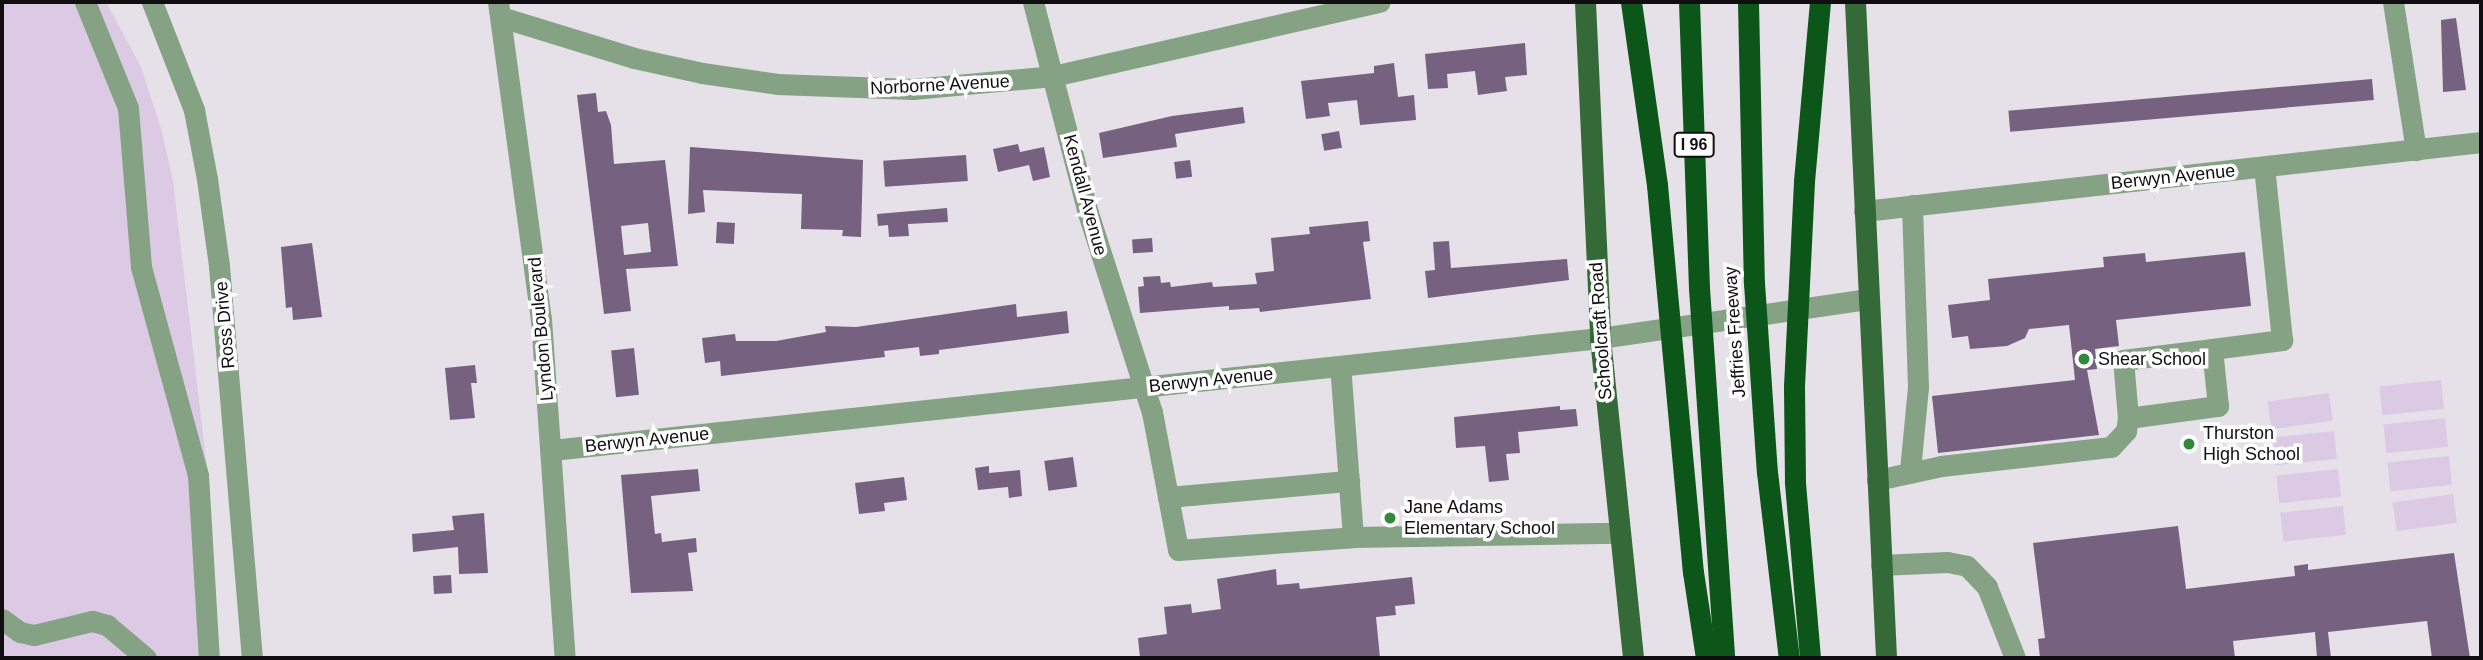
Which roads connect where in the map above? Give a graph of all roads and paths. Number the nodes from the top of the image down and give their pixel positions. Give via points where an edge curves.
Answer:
1 (85, 2) edge
2 (152, 2) edge
3 (1033, 2) edge
4 (1380, 2) edge
5 (1585, 2) edge
6 (1631, 2) edge
7 (1689, 2) edge
8 (1748, 2) edge
9 (1819, 2) edge
10 (1855, 2) edge
11 (2393, 2) edge
12 (499, 9) edge
13 (1053, 76) junction
14 (2481, 142) edge
15 (2416, 150) junction
16 (2264, 167) junction
17 (1912, 205) junction
18 (1864, 211) junction
19 (1868, 299) junction
20 (1600, 338) junction
21 (2212, 349) junction
22 (1340, 366) junction
23 (1143, 387) junction
24 (2129, 418) junction
25 (552, 450) junction
26 (1910, 470) junction
27 (1877, 480) junction
28 (1349, 481) junction
29 (1168, 497) junction
30 (1618, 533) junction
31 (1353, 537) junction
32 (1881, 565) junction
33 (2, 619) edge
34 (146, 658) edge
35 (209, 658) edge
36 (252, 658) edge
37 (565, 658) edge
38 (1633, 658) edge
39 (1706, 658) edge
40 (1724, 658) edge
41 (1789, 658) edge
42 (1810, 658) edge
43 (1886, 658) edge
44 (2015, 658) edge

1 - 35 street via 128,108 141,267 198,475
2 - 36 street, Ross Drive via 190,97 207,179 219,266
3 - 13 street, Kendall Avenue
4 - 13 street, Norborne Avenue
5 - 20 main road, Schoolcraft Road
6 - 39 highway via 1657,185 1693,572
7 - 40 highway, Jeffries Freeway / I 96 via 1700,301
8 - 41 highway, Jeffries Freeway via 1754,283 1767,472
9 - 42 highway via 1794,386 1795,482
10 - 18 main road
11 - 15 street
12 - 13 street, Norborne Avenue via 634,58 777,84 913,89
12 - 25 street, Lyndon Boulevard via 531,223
13 - 23 street, Kendall Avenue via 1088,213
14 - 15 street, Berwyn Avenue
15 - 16 street, Berwyn Avenue
16 - 17 street, Berwyn Avenue
16 - 21 street via 2281,340
17 - 18 street, Berwyn Avenue
17 - 26 street via 1918,387
18 - 19 main road
19 - 20 street, Berwyn Avenue
19 - 27 main road
20 - 22 street, Berwyn Avenue
20 - 30 main road, Schoolcraft Road
21 - 24 street via 2218,406
21 - 24 street via 2123,360
22 - 23 street, Berwyn Avenue
22 - 28 street
23 - 25 street, Berwyn Avenue
23 - 29 street, Kendall Avenue
24 - 26 street via 2126,431 2111,447
25 - 37 street, Lyndon Boulevard
26 - 27 street
27 - 32 main road
28 - 29 street
28 - 31 street
29 - 31 street, Kendall Avenue via 1178,550
30 - 31 street
30 - 38 main road, Schoolcraft Road
32 - 43 main road
32 - 44 street via 1931,573 1967,566 1987,587
33 - 34 street via 20,632 34,635 92,621 107,625

